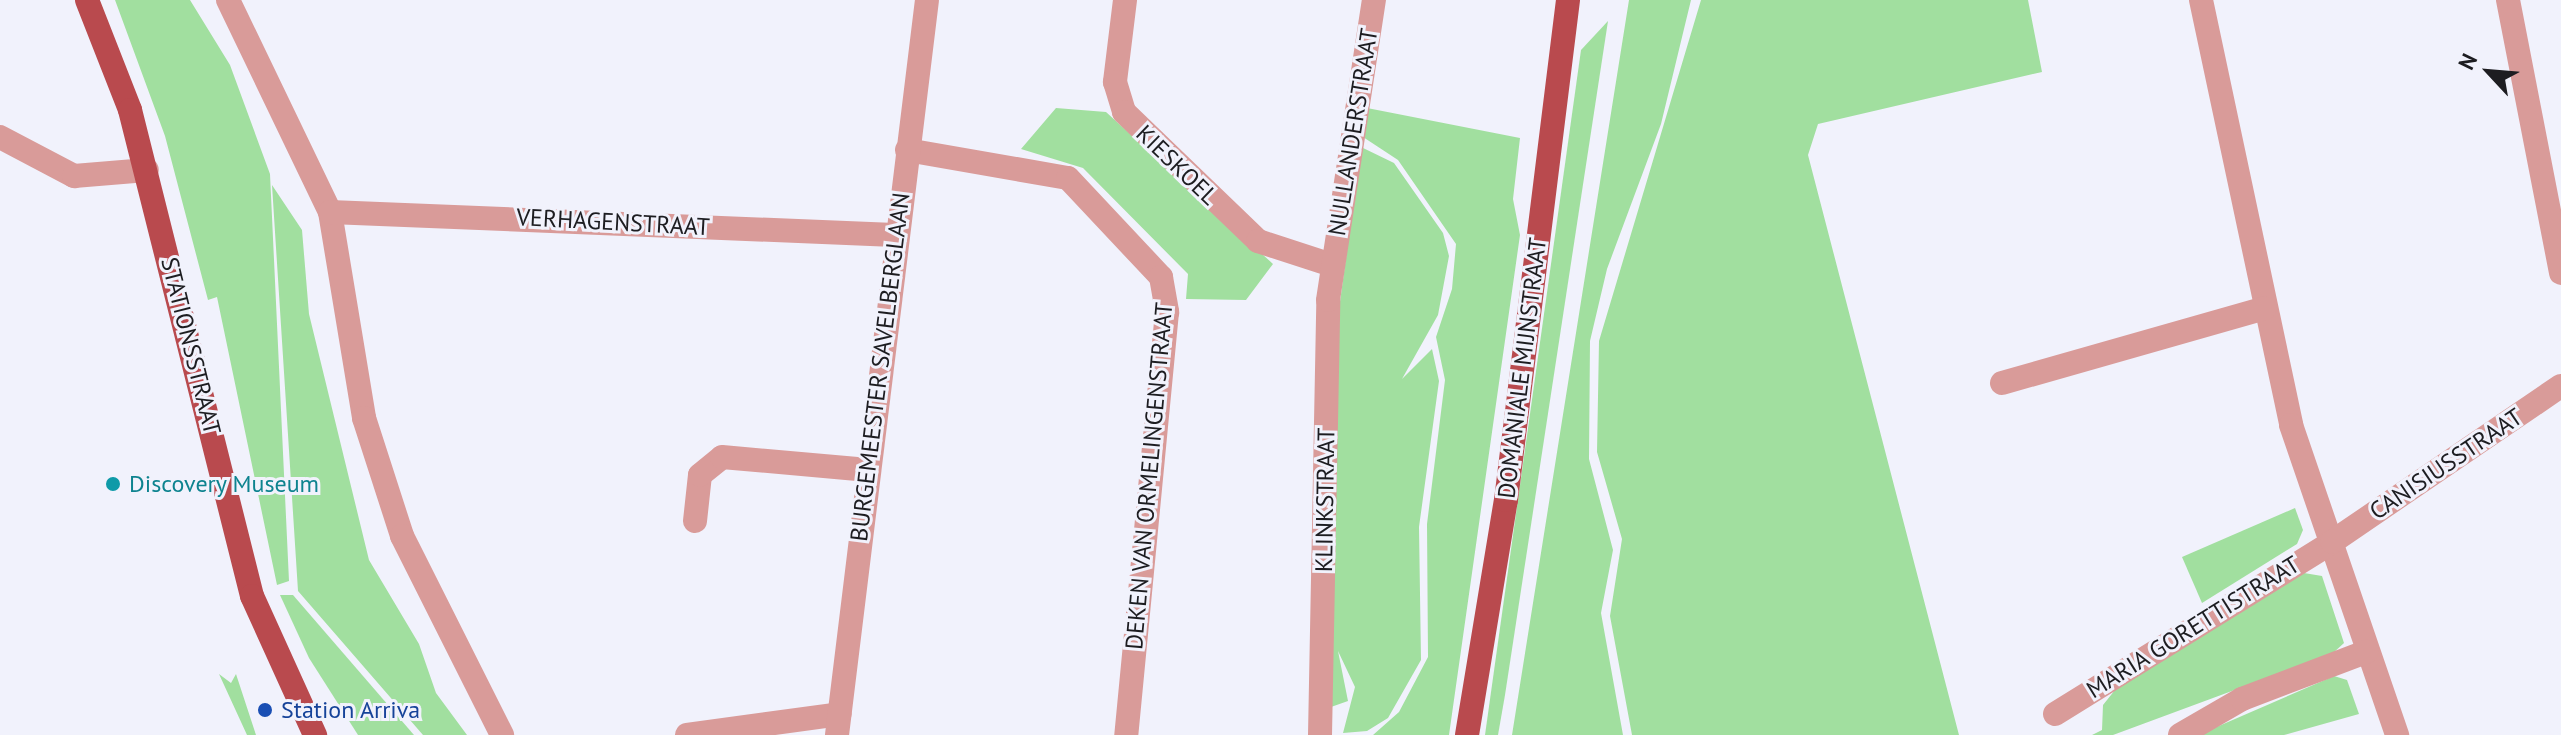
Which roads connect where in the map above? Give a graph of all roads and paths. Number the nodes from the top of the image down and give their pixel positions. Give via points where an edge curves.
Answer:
1 (87, 0) edge
2 (228, 0) edge
3 (927, 0) edge
4 (1125, 0) edge
5 (1374, 0) edge
6 (1568, 0) edge
7 (2201, 0) edge
8 (2508, 0) edge
9 (0, 137) edge
10 (907, 150) junction
11 (147, 170) junction
12 (330, 212) junction
13 (895, 235) junction
14 (1332, 265) junction
15 (2561, 273) edge
16 (2265, 308) junction
17 (2002, 383) dead end
18 (2561, 386) edge
19 (868, 470) junction
20 (695, 521) dead end
21 (2332, 542) junction
22 (2366, 652) junction
23 (2055, 714) dead end
24 (838, 724) edge
25 (315, 735) edge
26 (502, 735) edge
27 (687, 735) edge
28 (1126, 735) edge
29 (1320, 735) edge
30 (1467, 735) edge
31 (2180, 735) edge
32 (2397, 735) edge

1 - 11 main road, STATIONSSTRAAT
2 - 12 street
3 - 10 street, BURGEMEESTER SAVELBERGLAAN
4 - 14 street, KIESKOEL via 1115,82 1124,112 1258,241
5 - 14 street, NULLANDERSTRAAT
6 - 30 main road, DOMANIALE MIJNSTRAAT via 1506,500
7 - 16 street, MARIA GORETTISTRAAT
8 - 15 street
9 - 11 street via 74,176
10 - 13 street, BURGEMEESTER SAVELBERGLAAN
10 - 28 street, DEKEN VAN ORMELINGENSTRAAT via 1068,178 1161,277 1167,312
11 - 25 main road, STATIONSSTRAAT via 252,596
12 - 13 street, VERHAGENSTRAAT
12 - 26 street via 376,464 422,583
13 - 19 street, BURGEMEESTER SAVELBERGLAAN
14 - 29 street, KLINKSTRAAT
16 - 17 street
16 - 21 street, MARIA GORETTISTRAAT via 2308,485
18 - 21 street, CANISIUSSTRAAT
19 - 20 street via 722,457 700,475
19 - 24 street, BURGEMEESTER SAVELBERGLAAN
21 - 22 street, MARIA GORETTISTRAAT
21 - 23 street, MARIA GORETTISTRAAT
22 - 31 street via 2242,699
22 - 32 street, MARIA GORETTISTRAAT
24 - 27 street

